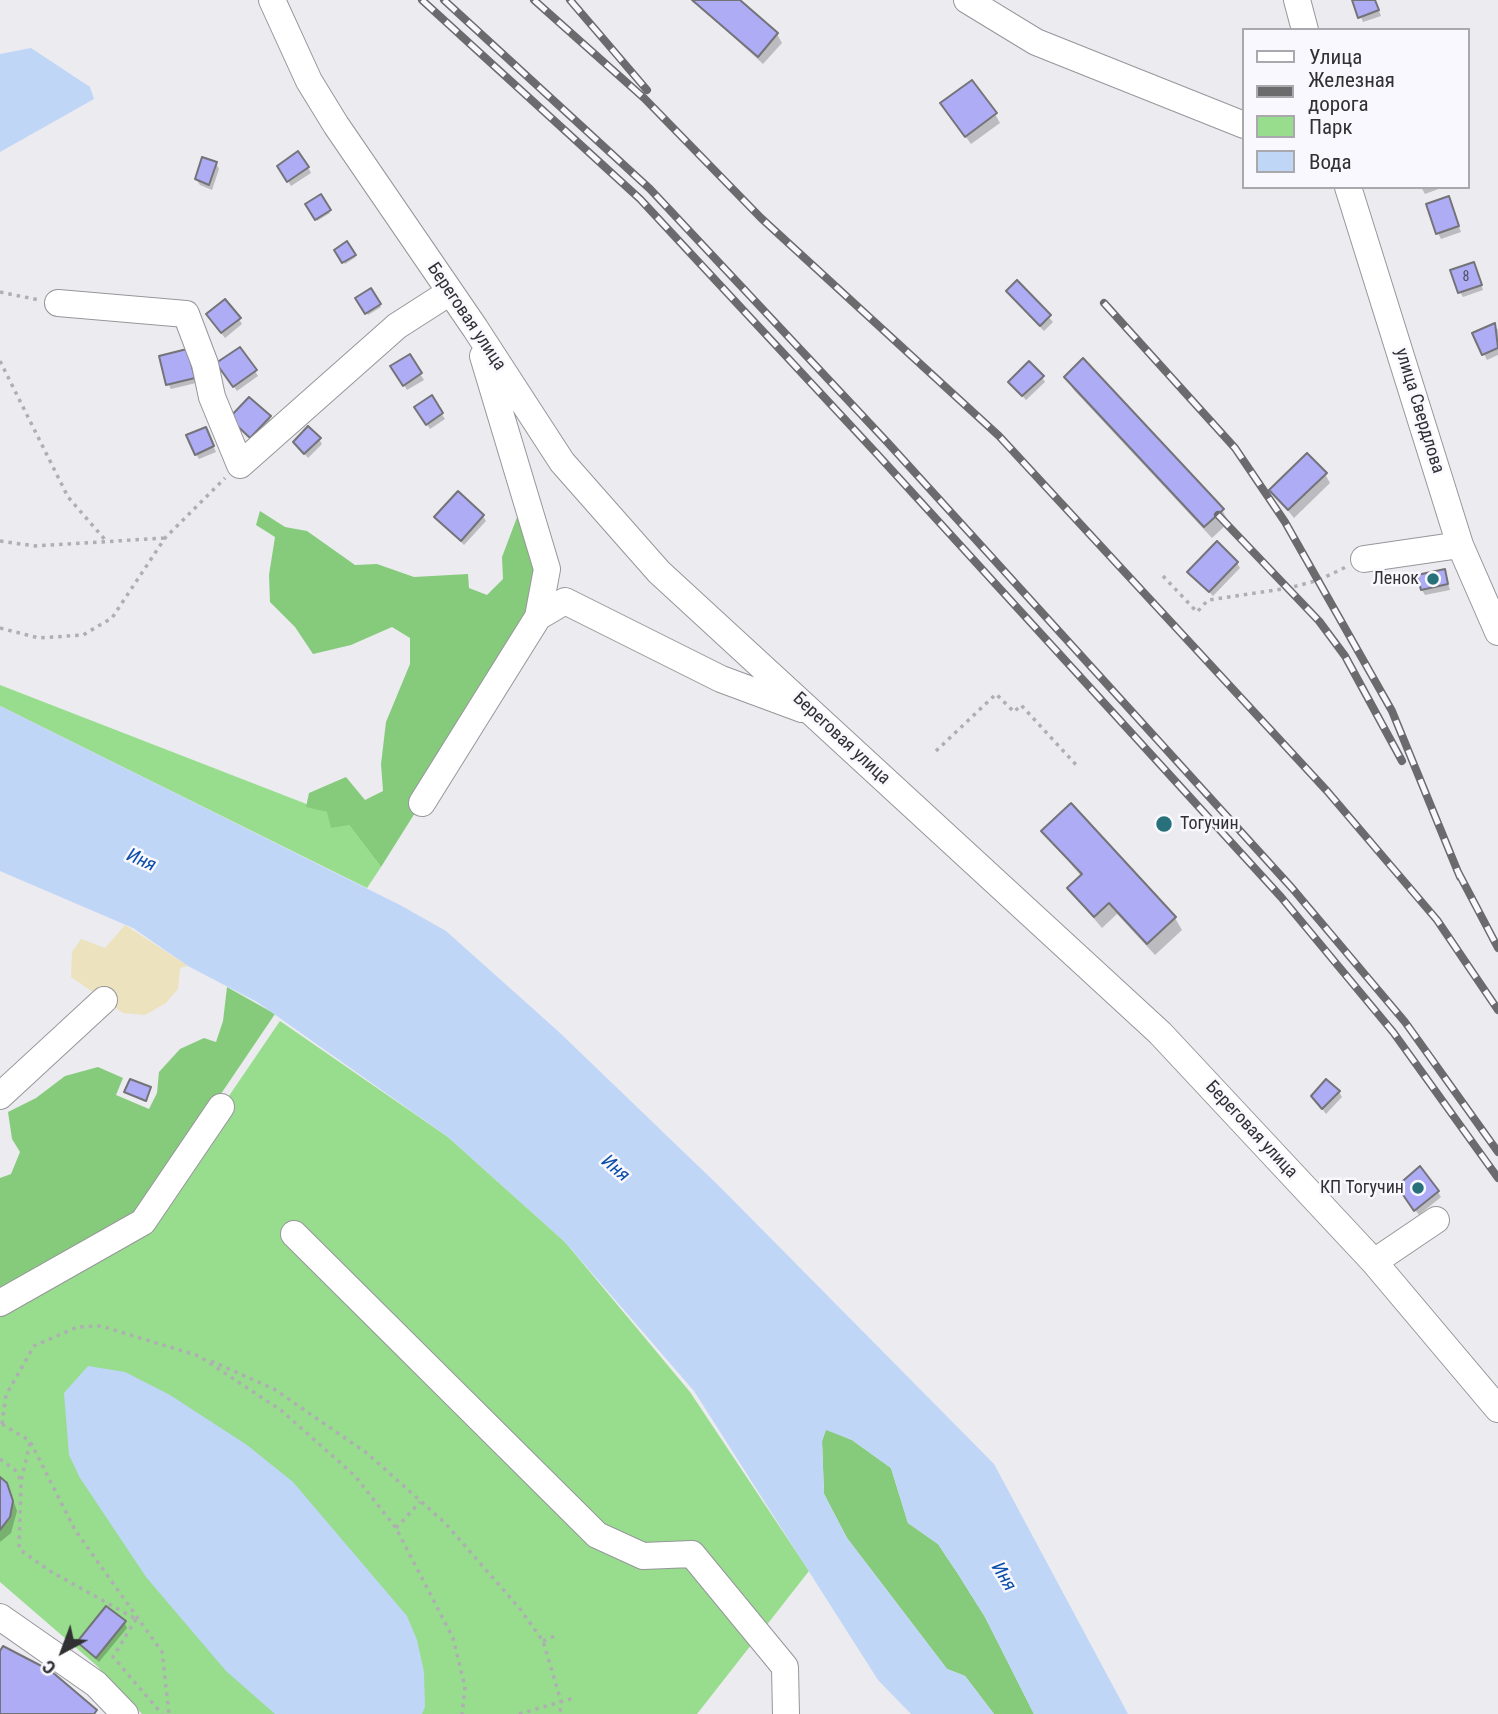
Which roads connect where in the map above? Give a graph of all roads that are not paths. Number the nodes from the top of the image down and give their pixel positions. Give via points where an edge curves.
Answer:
1 (272, 0) edge
2 (967, 0) edge
3 (1297, 0) edge
4 (1304, 28) edge
5 (1242, 124) edge
6 (1350, 189) edge
7 (450, 292) junction
8 (58, 303) road end
9 (475, 328) junction
10 (1460, 545) junction
11 (1364, 559) road end
12 (538, 617) junction
13 (1498, 632) edge
14 (813, 713) junction
15 (422, 803) dead end
16 (104, 1000) dead end
17 (0, 1096) edge
18 (221, 1107) dead end
19 (1436, 1220) dead end
20 (294, 1234) dead end
21 (1374, 1262) junction
22 (0, 1303) edge
23 (1498, 1409) edge
24 (0, 1618) edge
25 (124, 1714) edge
26 (786, 1714) edge

1 - 7 street, Береговая улица via 322,103
2 - 5 street via 1036,42
3 - 4 street
6 - 10 street, улица Свердлова
7 - 8 street via 397,326 240,465 186,314
7 - 9 street, Береговая улица
9 - 12 street via 547,569
9 - 14 street, Береговая улица via 562,462 597,502 659,572
10 - 11 street
10 - 13 street, улица Свердлова
12 - 14 street via 565,601 721,679
12 - 15 street
14 - 21 street, Береговая улица via 1160,1033
16 - 17 street
18 - 22 street via 143,1222
19 - 21 street
20 - 26 street via 597,1535 643,1556 692,1554 786,1667
21 - 23 street, Береговая улица
24 - 25 street via 96,1684

